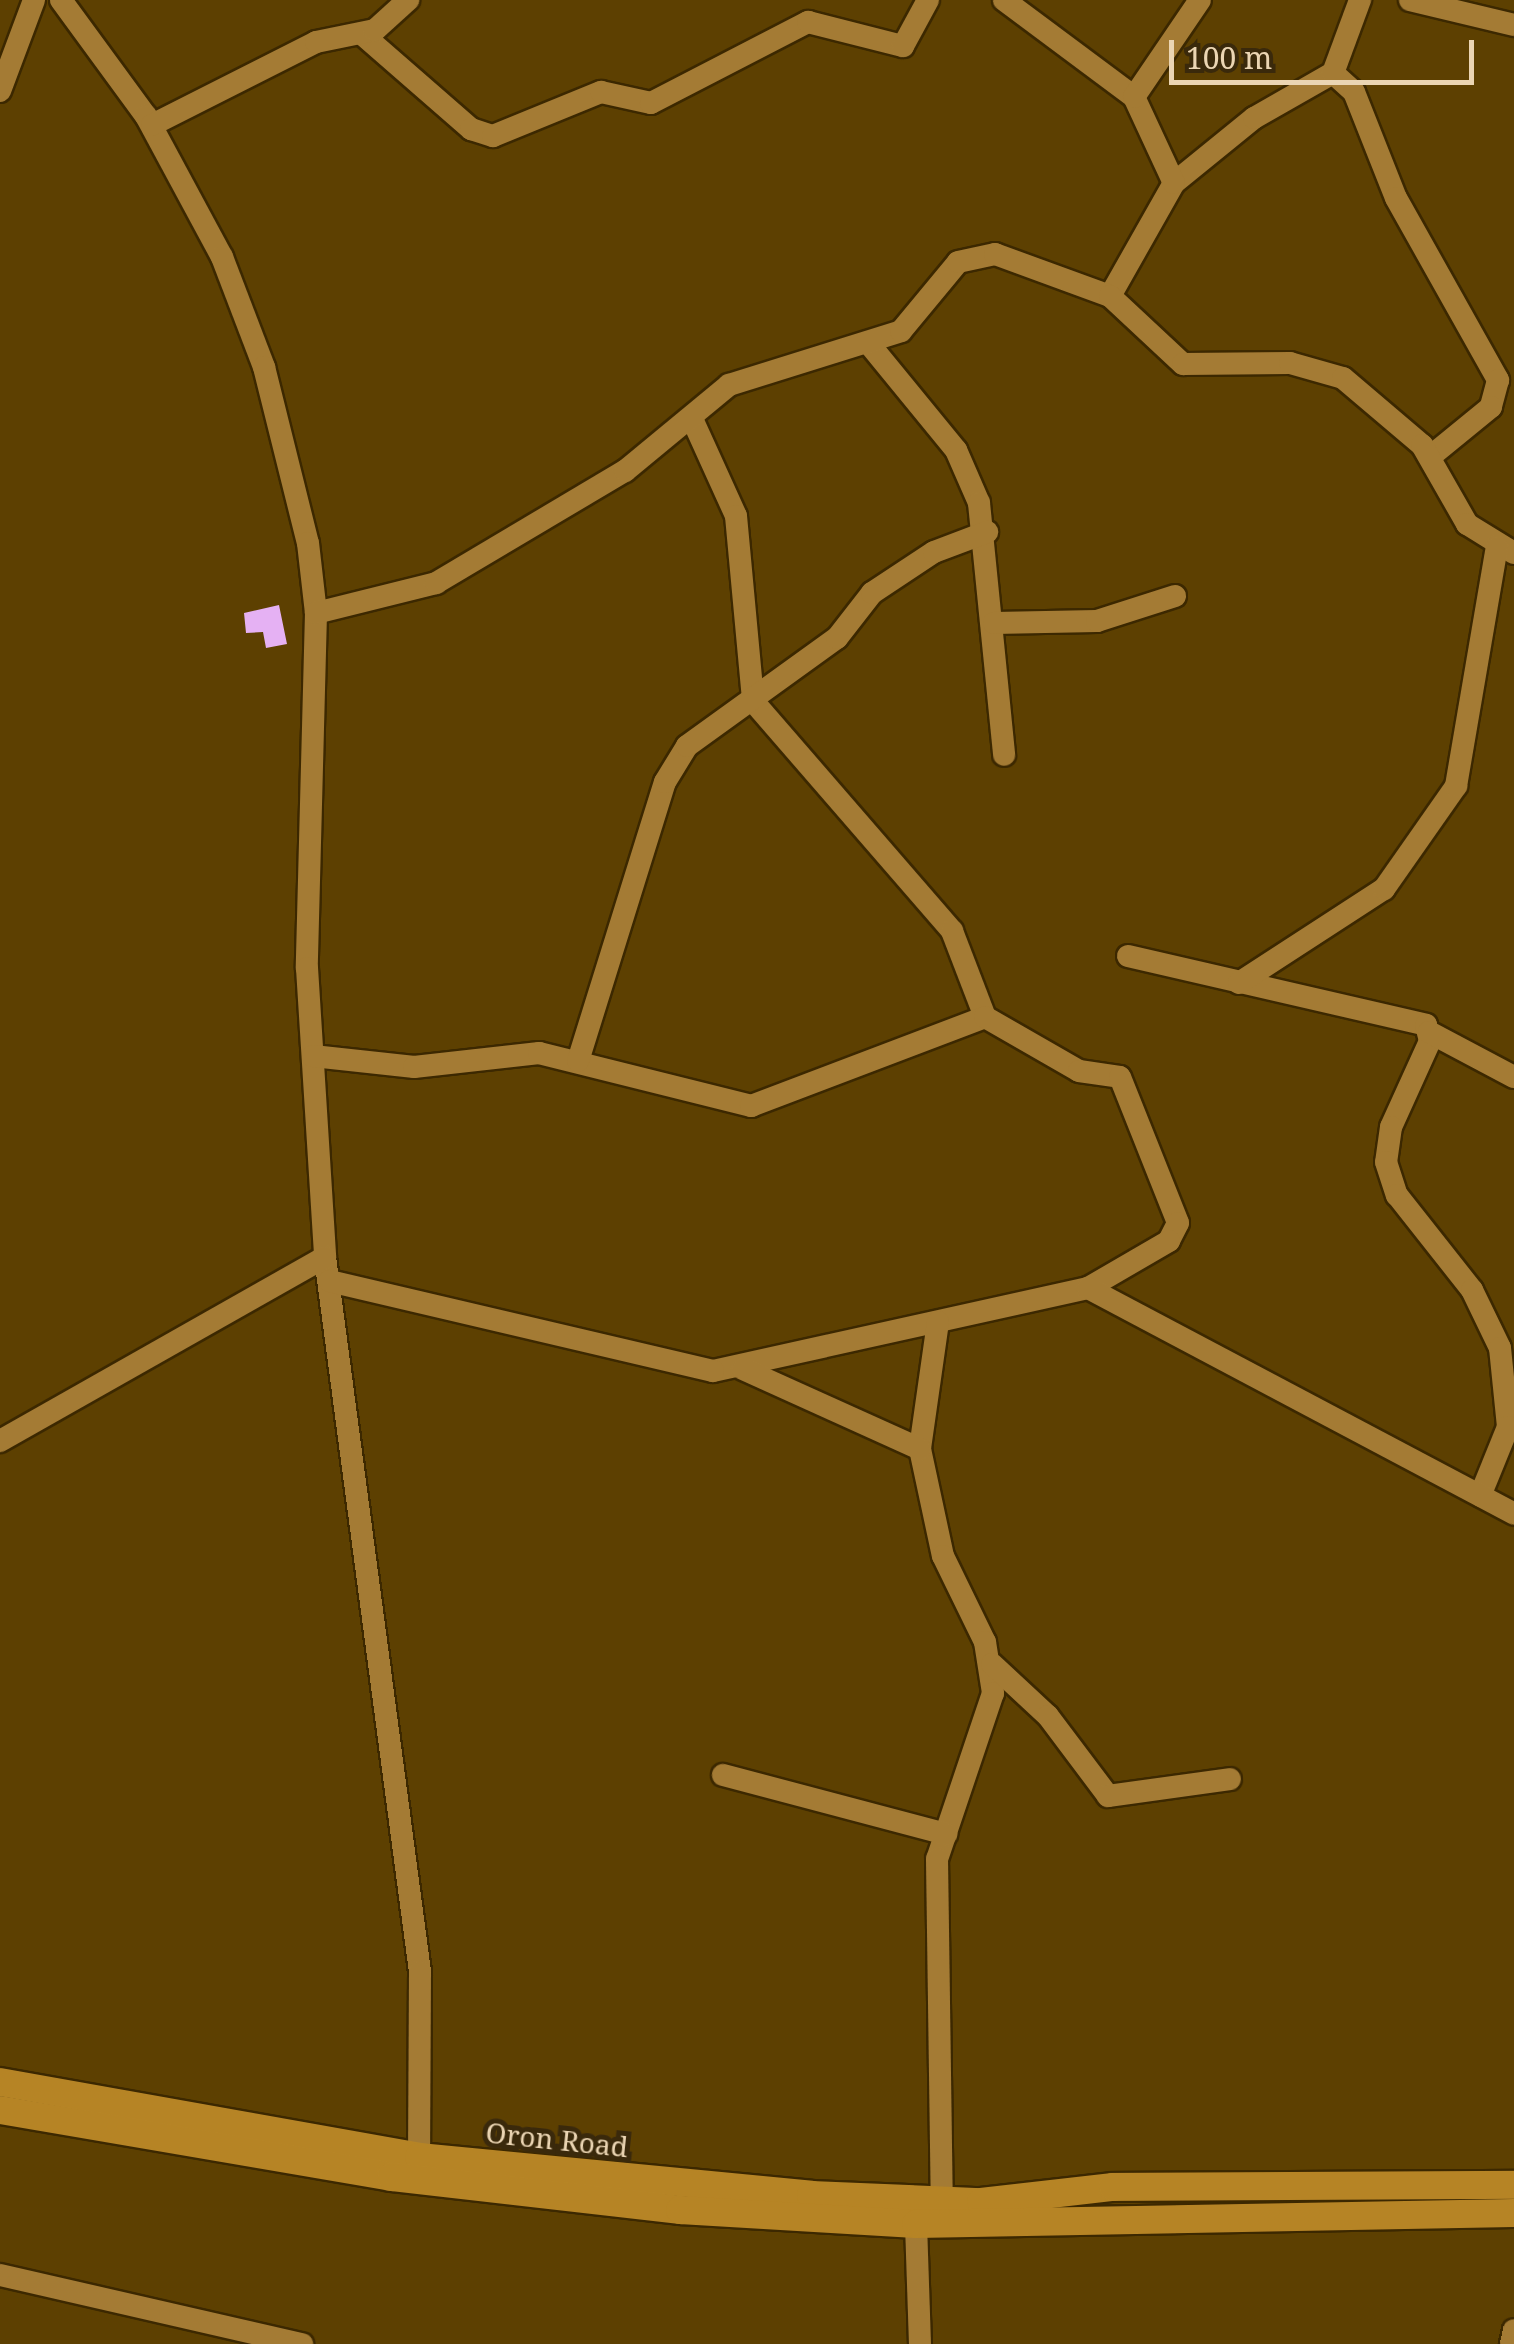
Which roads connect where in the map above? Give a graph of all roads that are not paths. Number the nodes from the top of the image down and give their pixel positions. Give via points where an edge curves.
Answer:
1 (34, 0) edge
2 (61, 0) edge
3 (408, 0) edge
4 (928, 0) edge
5 (1004, 0) edge
6 (1200, 0) edge
7 (1360, 0) edge
8 (1410, 0) edge
9 (1513, 21) edge
10 (362, 34) junction
11 (1332, 73) junction
12 (0, 91) edge
13 (1134, 97) junction
14 (152, 125) junction
15 (1174, 184) junction
16 (1110, 296) junction
17 (870, 345) junction
18 (694, 422) junction
19 (1431, 456) junction
20 (987, 532) junction
21 (1506, 550) edge
22 (1175, 596) dead end
23 (316, 612) junction
24 (994, 623) junction
25 (753, 701) junction
26 (1004, 755) dead end
27 (1128, 956) dead end
28 (1239, 984) junction
29 (986, 1017) junction
30 (1429, 1032) junction
31 (313, 1056) junction
32 (578, 1061) junction
33 (1514, 1077) edge
34 (325, 1258) junction
35 (329, 1281) junction
36 (1088, 1288) junction
37 (938, 1322) junction
38 (743, 1369) junction
39 (0, 1441) edge
40 (920, 1450) junction
41 (1480, 1496) junction
42 (1514, 1514) edge
43 (992, 1664) junction
44 (723, 1775) dead end
45 (1230, 1778) dead end
46 (946, 1834) junction
47 (0, 2082) edge
48 (0, 2110) edge
49 (419, 2157) junction
50 (1514, 2185) edge
51 (942, 2202) junction
52 (1514, 2212) edge
53 (916, 2224) junction
54 (0, 2274) edge
55 (1514, 2330) edge
56 (302, 2344) edge
57 (920, 2344) edge
58 (1511, 2344) edge

1 - 12 street
2 - 14 street
3 - 10 street
4 - 10 street via 903,46 808,22 672,96 651,103 600,92 493,136 471,129
5 - 13 street
6 - 13 street
7 - 11 street
8 - 9 street
10 - 14 street via 316,42
11 - 15 street via 1238,129
11 - 19 street via 1354,92 1396,198 1498,380 1491,408
13 - 15 street
14 - 23 street via 245,310 289,452
15 - 16 street
16 - 17 street via 1072,276 973,255 919,315
16 - 19 street via 1183,364 1290,363 1343,378
17 - 18 street via 753,372
17 - 20 street via 956,450
18 - 23 street via 436,582
18 - 25 street via 736,516
19 - 21 street via 1467,524
20 - 24 street
20 - 25 street via 934,552 872,593 836,638
21 - 28 street via 1456,786 1384,890
22 - 24 street via 1097,621
23 - 31 street
24 - 26 street
25 - 29 street via 861,816 952,932
25 - 32 street via 687,746 665,782
27 - 28 street
28 - 30 street via 1415,1019
29 - 32 street via 751,1106
29 - 36 street via 1079,1071 1120,1077 1158,1170 1175,1236
30 - 33 street
30 - 41 street via 1386,1162 1397,1195 1472,1290 1500,1348 1508,1427
31 - 32 street via 414,1068 522,1054
31 - 34 street
34 - 35 street
34 - 39 street
35 - 38 street via 415,1307 515,1320 688,1370
35 - 49 street via 420,1972
36 - 37 street
36 - 41 street
37 - 38 street
37 - 40 street
38 - 40 street
40 - 43 street via 942,1556
41 - 42 street
43 - 45 street via 1048,1716 1108,1796
43 - 46 street via 990,1720
44 - 46 street via 767,1794
46 - 51 street via 934,1884
47 - 49 highway, Oron Road
48 - 53 highway via 540,2197
49 - 51 highway, Oron Road
50 - 51 highway, Oron Road via 1113,2186
52 - 53 highway
53 - 57 street
54 - 56 street
55 - 58 street

